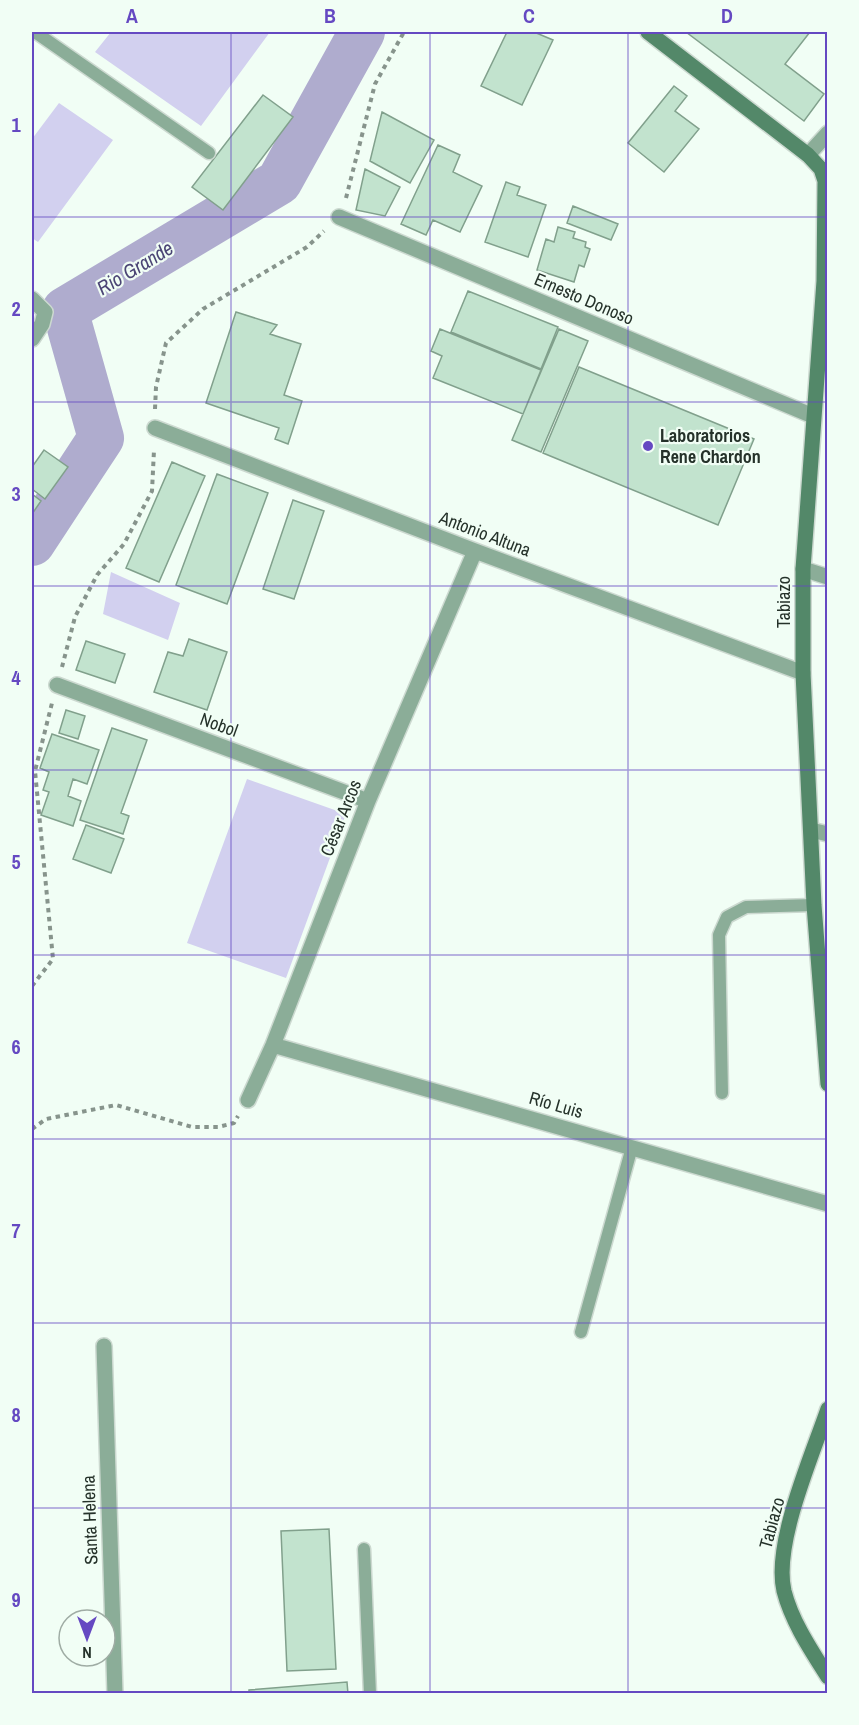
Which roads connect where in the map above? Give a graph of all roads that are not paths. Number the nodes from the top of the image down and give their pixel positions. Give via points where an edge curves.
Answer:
1 (35, 32) edge
2 (648, 32) edge
3 (828, 133) edge
4 (209, 153) dead end
5 (808, 155) junction
6 (339, 217) road end
7 (826, 283) edge
8 (32, 298) edge
9 (32, 339) edge
10 (813, 416) junction
11 (155, 428) road end
12 (475, 551) junction
13 (803, 569) junction
14 (828, 577) edge
15 (803, 672) junction
16 (57, 685) road end
17 (368, 801) junction
18 (811, 830) junction
19 (828, 834) edge
20 (814, 905) junction
21 (273, 1045) junction
22 (828, 1084) edge
23 (722, 1093) dead end
24 (248, 1100) road end
25 (632, 1146) junction
26 (828, 1204) edge
27 (581, 1332) dead end
28 (104, 1346) dead end
29 (828, 1409) edge
30 (364, 1549) dead end
31 (828, 1677) edge
32 (115, 1694) edge
33 (370, 1694) edge

1 - 4 lane
2 - 5 street, Tabiazo
3 - 5 street
5 - 7 street, Tabiazo via 821,169 825,181
6 - 10 street, Ernesto Donoso
7 - 10 street, Tabiazo
8 - 9 street via 45,312
10 - 13 street, Tabiazo
11 - 12 street, Antonio Altuna
12 - 15 street, Antonio Altuna
12 - 17 street, César Arcos
13 - 14 street
13 - 15 street, Tabiazo
15 - 18 street, Tabiazo
16 - 17 street, Nobol
17 - 21 street, César Arcos
18 - 19 street
18 - 20 street, Tabiazo
20 - 22 street, Tabiazo
20 - 23 lane via 746,907 728,917 723,926 719,935
21 - 24 street, César Arcos
21 - 25 street, Río Luis
25 - 26 street, Río Luis
25 - 27 lane
28 - 32 street, Santa Helena
29 - 31 street, Tabiazo via 782,1565 789,1606
30 - 33 lane

